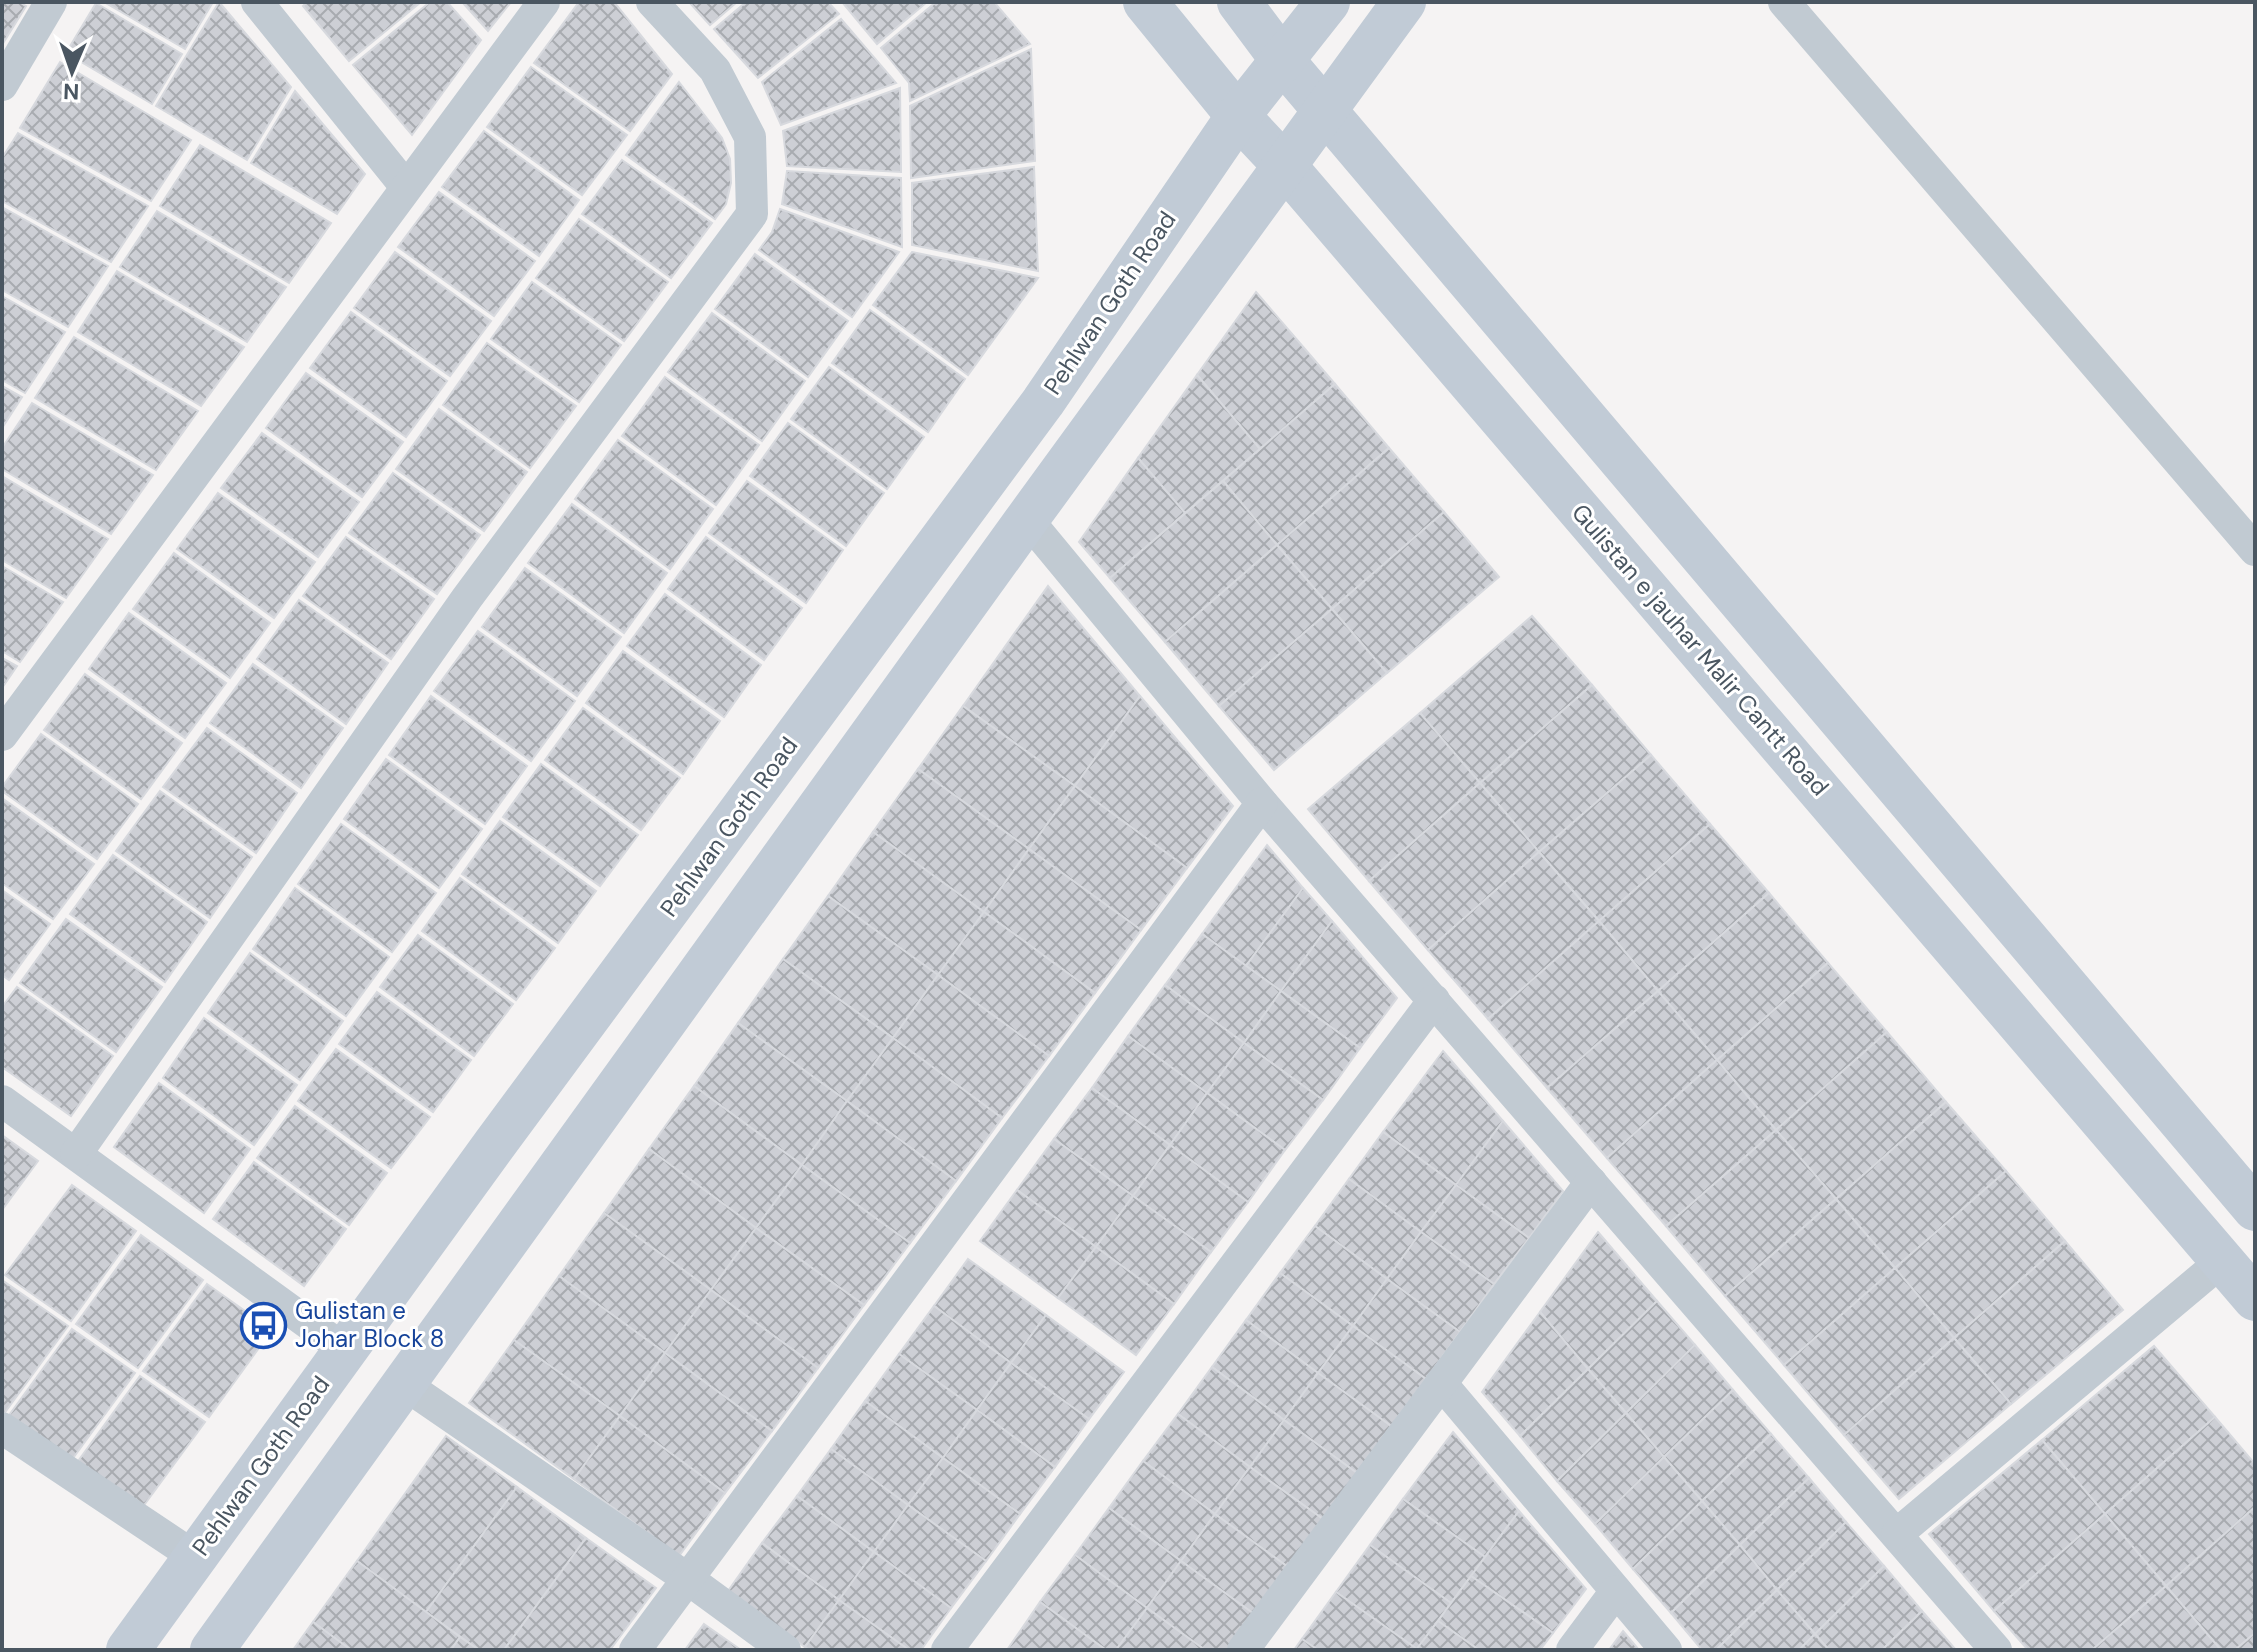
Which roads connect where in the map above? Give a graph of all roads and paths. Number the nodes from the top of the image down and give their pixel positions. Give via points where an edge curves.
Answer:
1 (51, 2) edge
2 (257, 2) edge
3 (544, 2) edge
4 (652, 2) edge
5 (1145, 2) edge
6 (1239, 2) edge
7 (1328, 2) edge
8 (1404, 2) edge
9 (1784, 2) edge
10 (1283, 61) junction
11 (2, 85) edge
12 (1325, 109) junction
13 (1238, 116) junction
14 (1284, 165) junction
15 (406, 187) junction
16 (1027, 519) junction
17 (2255, 550) edge
18 (2, 735) edge
19 (1262, 803) junction
20 (1434, 1000) junction
21 (2, 1101) edge
22 (76, 1154) junction
23 (1591, 1182) junction
24 (2255, 1209) edge
25 (2222, 1261) junction
26 (2255, 1299) edge
27 (345, 1350) junction
28 (1441, 1383) junction
29 (404, 1384) junction
30 (2, 1428) edge
31 (1897, 1534) junction
32 (195, 1557) junction
33 (688, 1579) junction
34 (1616, 1591) junction
35 (128, 1650) edge
36 (212, 1650) edge
37 (635, 1650) edge
38 (785, 1650) edge
39 (947, 1650) edge
40 (1243, 1650) edge
41 (1572, 1650) edge
42 (1666, 1650) edge
43 (1996, 1650) edge

1 - 11 street
2 - 15 street
3 - 15 street
4 - 22 street via 715,70 750,137 752,214 458,611
5 - 13 main road, Gulistan e jauhar Malir Cantt Road
6 - 10 main road
7 - 10 main road, Pehlwan Goth Road
8 - 12 main road
9 - 17 street
10 - 12 main road
10 - 13 main road, Pehlwan Goth Road
12 - 14 main road
12 - 24 main road
13 - 14 main road, Gulistan e jauhar Malir Cantt Road
13 - 27 main road, Pehlwan Goth Road via 1043,402
14 - 16 main road
14 - 25 main road, Gulistan e jauhar Malir Cantt Road
15 - 18 street
16 - 19 street
16 - 29 main road
19 - 20 street
19 - 33 street
20 - 23 street
20 - 39 street
21 - 22 street
22 - 27 street
23 - 28 street
23 - 31 street
25 - 26 main road, Gulistan e jauhar Malir Cantt Road
25 - 31 street
27 - 32 main road, Pehlwan Goth Road
28 - 34 street
28 - 40 street
29 - 33 street
29 - 36 main road
30 - 32 street
31 - 43 street
32 - 35 main road, Pehlwan Goth Road
33 - 37 street
33 - 38 street
34 - 41 street
34 - 42 street

